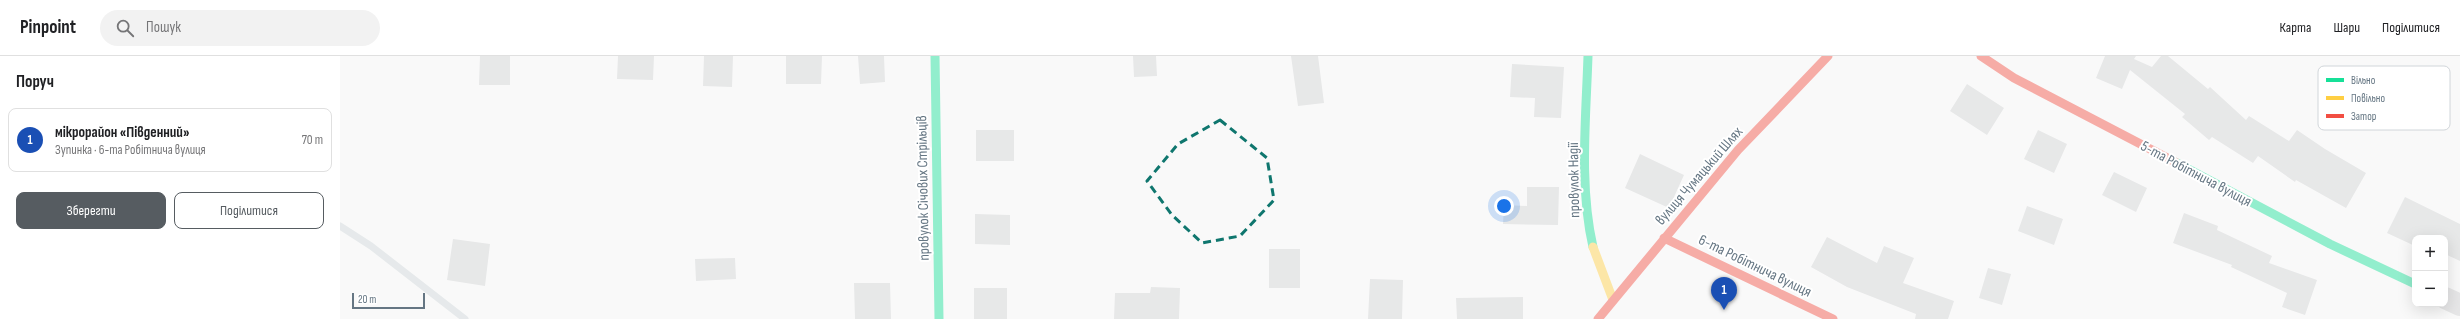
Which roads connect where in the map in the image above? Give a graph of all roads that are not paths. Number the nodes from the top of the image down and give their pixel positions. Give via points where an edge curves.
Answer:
1 (935, 56) edge
2 (1588, 56) edge
3 (1828, 56) edge
4 (1981, 56) edge
5 (1664, 238) junction
6 (2412, 283) edge
7 (1613, 300) junction
8 (2448, 300) edge
9 (2460, 306) edge
10 (939, 319) edge
11 (1598, 319) edge
12 (1833, 319) edge

1 - 10 street, провулок Січових Стрільців
2 - 7 street, провулок Надії via 1587,203 1590,235 1600,273
3 - 5 street, вулиця Чумацький Шлях via 1738,150
4 - 6 street, 5-та Робітнича вулиця via 2035,89 2330,244
5 - 7 street, вулиця Чумацький Шлях
5 - 12 street, 6-та Робітнича вулиця
7 - 11 street, вулиця Чумацький Шлях
8 - 9 street

